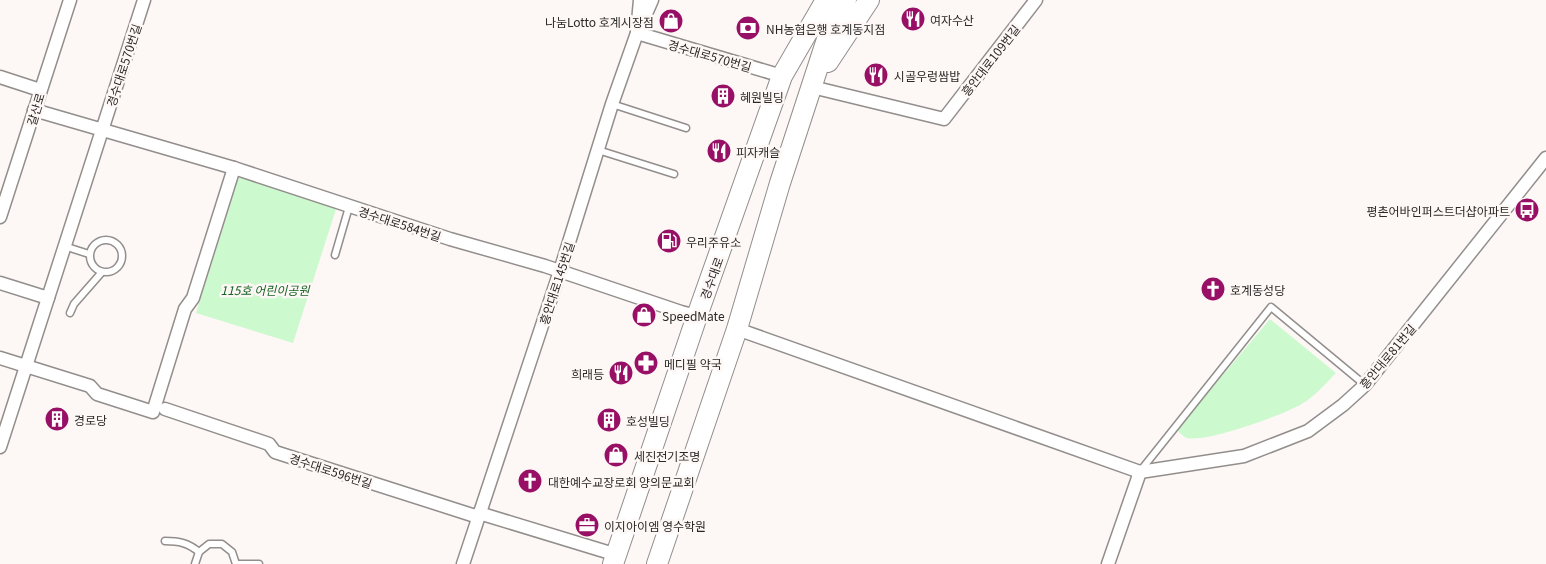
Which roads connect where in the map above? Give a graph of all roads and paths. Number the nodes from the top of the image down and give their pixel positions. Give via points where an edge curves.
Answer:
1 (70, 0) edge
2 (144, 0) edge
3 (640, 0) edge
4 (652, 0) edge
5 (812, 0) edge
6 (826, 0) edge
7 (846, 0) edge
8 (869, 0) edge
9 (1036, 0) edge
10 (637, 33) junction
11 (782, 76) junction
12 (0, 77) edge
13 (812, 87) junction
14 (40, 90) junction
15 (612, 104) junction
16 (34, 110) junction
17 (686, 128) dead end
18 (102, 130) junction
19 (598, 150) junction
20 (1546, 158) edge
21 (234, 168) junction
22 (674, 174) dead end
23 (349, 206) junction
24 (0, 218) edge
25 (64, 246) junction
26 (89, 254) junction
27 (334, 255) dead end
28 (560, 271) junction
29 (102, 272) junction
30 (0, 283) edge
31 (48, 298) junction
32 (70, 313) dead end
33 (697, 316) junction
34 (737, 329) junction
35 (0, 358) edge
36 (26, 367) junction
37 (1365, 385) junction
38 (159, 410) junction
39 (0, 447) edge
40 (1140, 472) junction
41 (476, 514) junction
42 (165, 541) dead end
43 (199, 552) junction
44 (615, 559) edge
45 (195, 564) edge
46 (236, 564) edge
47 (259, 564) edge
48 (463, 564) edge
49 (657, 564) edge
50 (1108, 564) edge

1 - 14 street, 갈산로
2 - 18 street, 경수대로570번길
3 - 10 street, 흥안대로145번길
4 - 10 street
5 - 11 main road
6 - 11 main road, 경수대로
7 - 13 main road via 831,26
8 - 13 main road
9 - 13 street, 흥안대로109번길 via 944,119
10 - 11 street, 경수대로570번길
10 - 15 street, 흥안대로145번길
11 - 33 main road, 경수대로
12 - 14 street
13 - 34 main road
14 - 16 street, 갈산로
15 - 17 lane
15 - 19 street, 흥안대로145번길
16 - 18 street, 경수대로584번길
16 - 24 street, 갈산로
18 - 21 street, 경수대로584번길
18 - 25 street
19 - 22 lane
19 - 28 street, 흥안대로145번길
20 - 37 street, 흥안대로81번길
21 - 23 street, 경수대로584번길
21 - 38 street via 193,298 185,309
23 - 27 lane
23 - 28 street, 경수대로584번길
25 - 26 lane
25 - 31 street
26 - 29 lane via 95,269
26 - 29 lane via 97,241 105,239 119,246 121,262 110,272
28 - 33 street, 경수대로584번길
28 - 41 street, 흥안대로145번길
29 - 32 lane
30 - 31 street
31 - 36 street
33 - 44 main road, 경수대로
34 - 40 street
34 - 49 main road
35 - 36 street, 경수대로596번길
36 - 38 street, 경수대로596번길 via 90,386 97,394
36 - 39 street
37 - 40 street, 흥안대로81번길 via 1308,431 1244,456
37 - 40 lane via 1271,307
38 - 41 street, 경수대로596번길 via 269,444 275,452
40 - 50 street
41 - 44 street, 경수대로596번길
41 - 48 street, 흥안대로145번길
42 - 43 lane via 179,541
43 - 45 lane
43 - 46 lane via 210,544 222,544 232,552
46 - 47 lane

